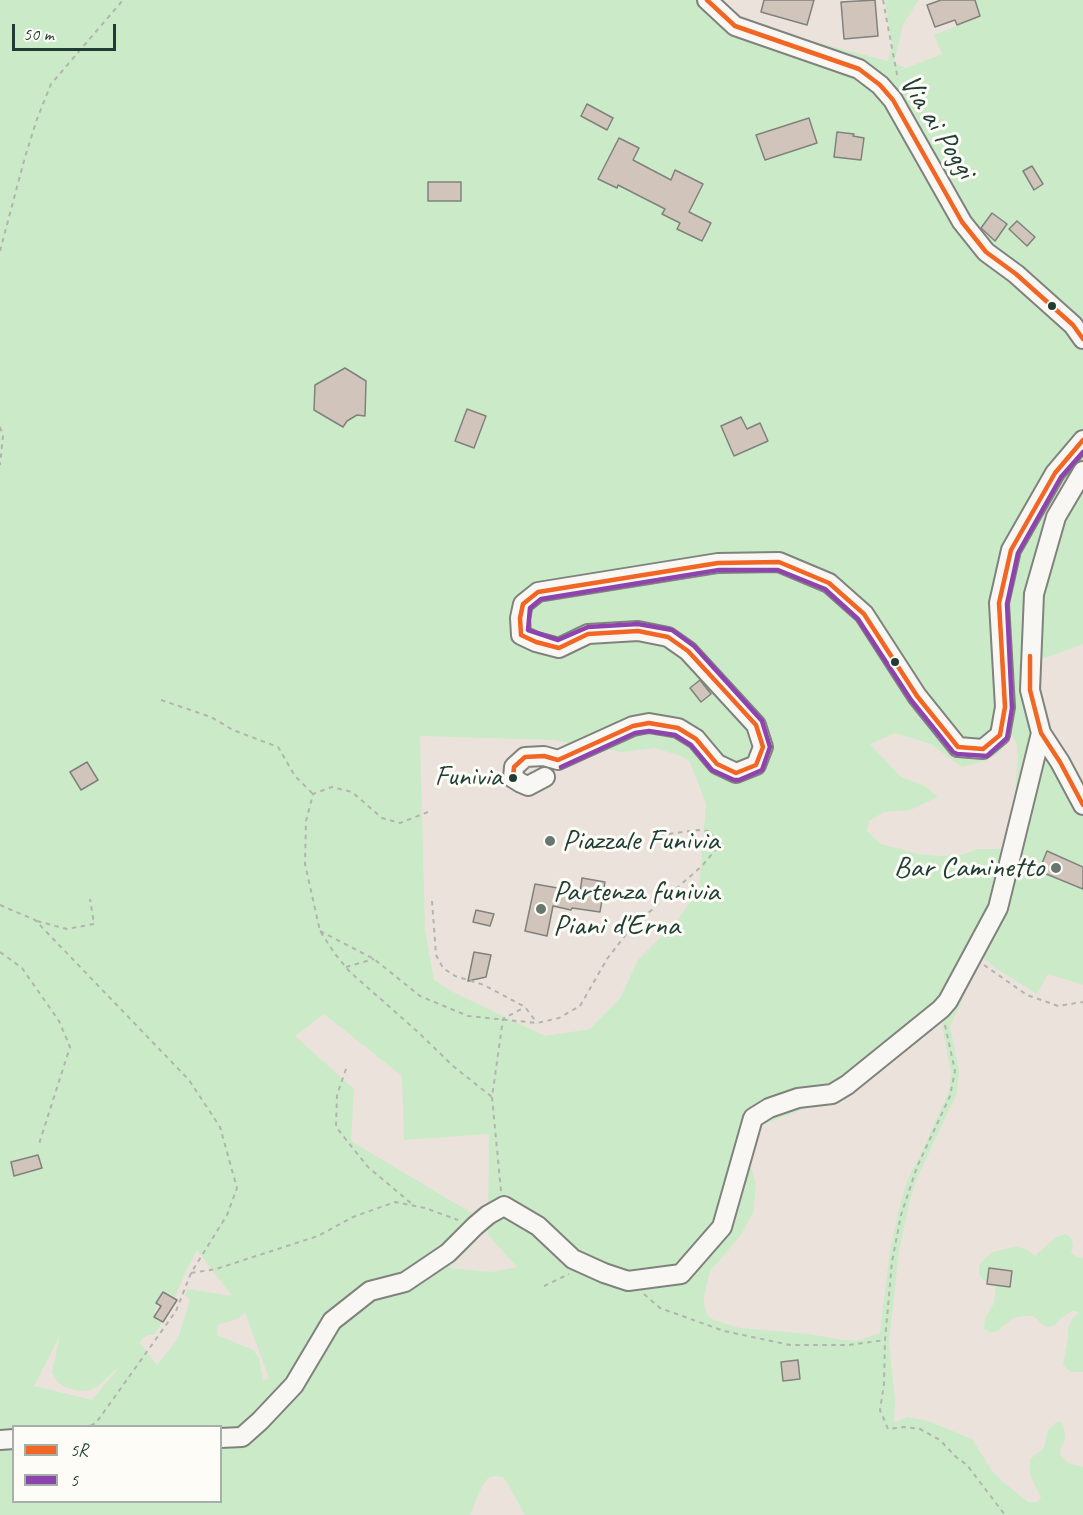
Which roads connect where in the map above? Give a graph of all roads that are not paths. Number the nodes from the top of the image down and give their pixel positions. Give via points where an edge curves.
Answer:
1 (707, 0) edge
2 (1083, 339) edge
3 (1083, 440) edge
4 (1083, 471) edge
5 (1041, 733) junction
6 (544, 777) dead end
7 (1083, 805) edge
8 (222, 1438) edge

1 - 2 street, Via ai Poggi via 735,26 859,69 880,85 962,222 986,252 1073,325
3 - 6 street via 1055,473 1011,550 999,603 1005,707 1000,735 983,749 958,747 917,696 864,614 829,583 779,562 717,562 538,592 523,604 521,635 560,648 588,634 638,631 668,637 688,651 756,725 763,747 756,765 736,773 717,764 696,739 678,728 649,723 633,726 558,760 525,757 514,767 513,778 526,788
4 - 5 street via 1056,517 1034,594 1030,690
5 - 7 street
5 - 8 street via 998,909 941,1009 832,1094 798,1098 753,1118 722,1227 681,1274 628,1281 588,1266 573,1259 538,1226 504,1206 488,1215 448,1253 405,1282 370,1291 332,1321 294,1385 267,1414 242,1437

